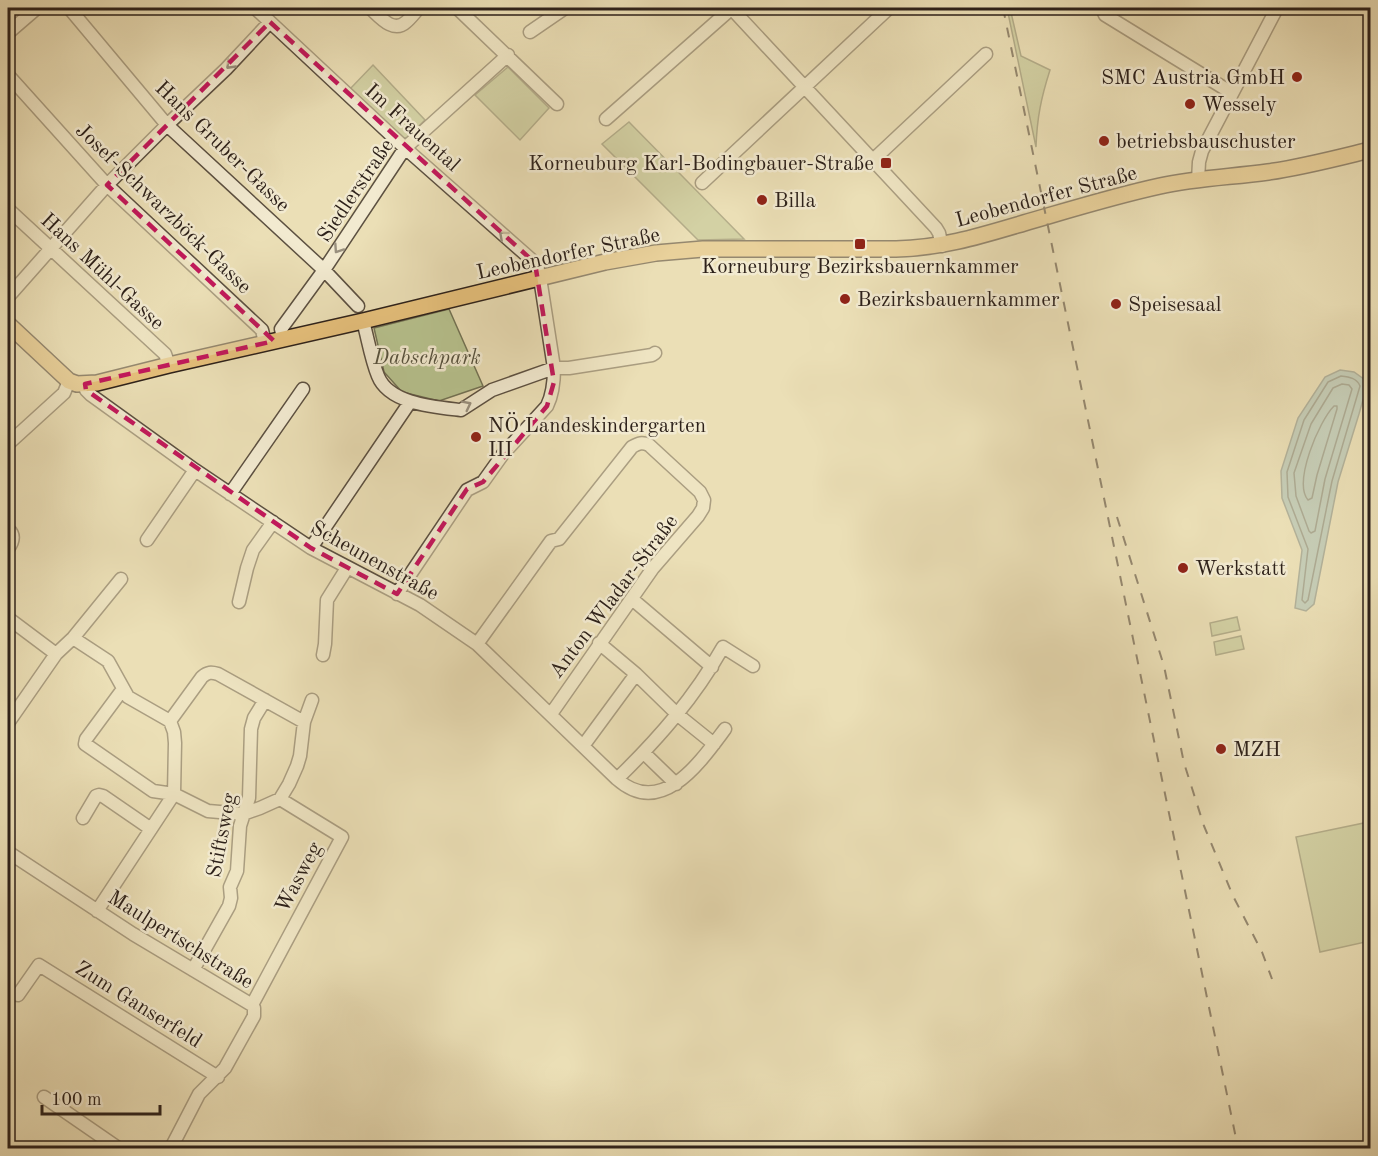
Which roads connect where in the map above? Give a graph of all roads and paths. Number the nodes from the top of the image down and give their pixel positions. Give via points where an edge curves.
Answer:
1 (37, 8) edge
2 (69, 8) edge
3 (255, 8) edge
4 (370, 8) edge
5 (419, 8) edge
6 (457, 8) edge
7 (565, 8) edge
8 (732, 8) edge
9 (889, 8) edge
10 (1276, 8) edge
11 (1102, 9) edge
12 (270, 22) junction
13 (530, 32) dead end
14 (8, 33) edge
15 (986, 54) dead end
16 (508, 55) junction
17 (8, 75) edge
18 (804, 87) junction
19 (1232, 93) junction
20 (557, 104) dead end
21 (606, 119) dead end
22 (167, 124) junction
23 (405, 148) junction
24 (1371, 150) edge
25 (873, 160) junction
26 (1198, 180) junction
27 (702, 183) dead end
28 (107, 185) junction
29 (8, 209) edge
30 (942, 246) junction
31 (50, 249) junction
32 (324, 270) junction
33 (540, 278) junction
34 (8, 297) edge
35 (358, 306) dead end
36 (363, 321) junction
37 (8, 324) edge
38 (283, 338) junction
39 (265, 343) junction
40 (655, 353) dead end
41 (169, 365) junction
42 (554, 368) junction
43 (69, 381) junction
44 (85, 384) junction
45 (303, 388) dead end
46 (410, 402) junction
47 (8, 444) edge
48 (195, 470) junction
49 (230, 494) junction
50 (273, 522) junction
51 (8, 529) edge
52 (147, 540) dead end
53 (311, 548) junction
54 (8, 549) edge
55 (347, 568) junction
56 (121, 579) dead end
57 (397, 594) junction
58 (632, 599) junction
59 (239, 602) dead end
60 (8, 618) edge
61 (73, 638) junction
62 (599, 643) junction
63 (477, 644) junction
64 (56, 654) junction
65 (323, 655) dead end
66 (753, 666) dead end
67 (712, 667) junction
68 (636, 674) junction
69 (124, 690) junction
70 (265, 700) junction
71 (312, 700) dead end
72 (550, 714) junction
73 (678, 715) junction
74 (170, 721) junction
75 (304, 722) junction
76 (8, 723) edge
77 (725, 729) dead end
78 (714, 744) junction
79 (583, 746) junction
80 (644, 753) junction
81 (617, 779) junction
82 (676, 784) junction
83 (174, 794) junction
84 (280, 798) junction
85 (243, 814) junction
86 (83, 818) dead end
87 (151, 829) junction
88 (8, 852) edge
89 (97, 911) junction
90 (193, 970) junction
91 (18, 995) dead end
92 (252, 1005) junction
93 (218, 1077) junction
94 (44, 1097) dead end
95 (118, 1149) edge
96 (171, 1149) edge

1 - 14 street
2 - 22 street, Hans Gruber-Gasse
3 - 12 street, Im Frauental
4 - 5 street via 384,21 399,26
6 - 16 street
7 - 13 street
8 - 18 street
8 - 21 street
9 - 18 street
10 - 19 street
11 - 19 street via 1105,15
12 -> 22 street
12 - 23 street, Im Frauental
15 - 25 street
16 - 20 street
16 - 23 street, Siedlerstraße
17 - 28 street, Josef-Schwarzböck-Gasse
18 - 25 street
18 - 27 street
19 - 26 street via 1202,151
22 - 28 street
22 - 32 street, Hans Gruber-Gasse
23 -> 32 street, Siedlerstraße
33 -> 23 street, Im Frauental via 532,261
24 - 26 main road, Leobendorfer Straße via 1288,169
25 - 30 street via 936,228
26 - 30 main road, Leobendorfer Straße via 1094,202
28 - 31 street
28 - 39 street, Josef-Schwarzböck-Gasse via 262,330
29 - 31 street, Hans Mühl-Gasse
30 - 33 main road, Leobendorfer Straße via 684,250 631,257
31 - 34 street
31 - 41 street, Hans Mühl-Gasse via 165,354
32 - 35 street, Hans Gruber-Gasse
32 - 38 street, Siedlerstraße via 281,329
33 - 36 main road, Leobendorfer Straße
33 - 42 street
36 - 38 main road, Leobendorfer Straße
36 - 46 street via 378,377 389,390
37 - 43 main road
38 - 39 main road, Leobendorfer Straße
39 - 41 main road, Leobendorfer Straße
40 - 42 street
41 - 44 main road, Leobendorfer Straße
46 -> 42 street via 461,410 492,390
42 - 57 street via 547,406 483,482 467,490
43 - 44 main road, Leobendorfer Straße
43 - 47 street via 64,393
44 - 48 street, Scheunenstraße via 91,395
45 - 49 street
46 - 53 street
48 - 49 street, Scheunenstraße
48 - 52 street
49 - 50 street, Scheunenstraße
50 - 53 street, Scheunenstraße
50 - 59 street via 254,550
51 - 54 street via 13,539
53 - 55 street, Scheunenstraße
55 - 57 street, Scheunenstraße
55 - 65 street via 327,600
56 - 61 street
57 - 63 street, Scheunenstraße
58 - 62 street, Anton Wladar-Straße
58 - 63 street, Anton Wladar-Straße via 698,516 704,500 645,443 632,447 559,539 551,541
58 - 67 street
60 - 64 street
61 - 64 street
61 - 69 street via 108,661
62 - 68 street
62 - 72 street, Anton Wladar-Straße
63 - 72 street, Scheunenstraße
64 - 76 street
66 - 67 street via 723,647
67 - 73 street
68 - 73 street
68 - 79 street
69 - 74 street via 128,697
69 - 83 street via 85,744 153,791
70 - 74 street via 218,674 206,673
70 - 75 street
70 - 85 street, Stiftsweg via 251,729 249,798
71 - 75 street
72 - 79 street, Scheunenstraße
73 - 78 street
73 - 80 street
74 - 83 street via 175,743
75 - 84 street via 300,756
77 - 78 street
78 - 82 street
79 - 81 street, Scheunenstraße
80 - 81 street
80 - 82 street
81 - 82 street, Scheunenstraße via 631,789 651,793
83 - 85 street via 208,811
83 - 87 street
84 - 85 street
84 - 92 street, Wasweg via 342,837
85 - 90 street, Stiftsweg via 231,901
86 - 87 street via 99,795
87 - 89 street
88 - 89 street, Maulpertschstraße
89 - 90 street, Maulpertschstraße
90 - 92 street, Maulpertschstraße
91 - 93 street, Zum Ganserfeld via 39,965
92 - 93 street, Maulpertschstraße via 254,1016
93 - 96 street, Maulpertschstraße via 199,1094
94 - 95 street

